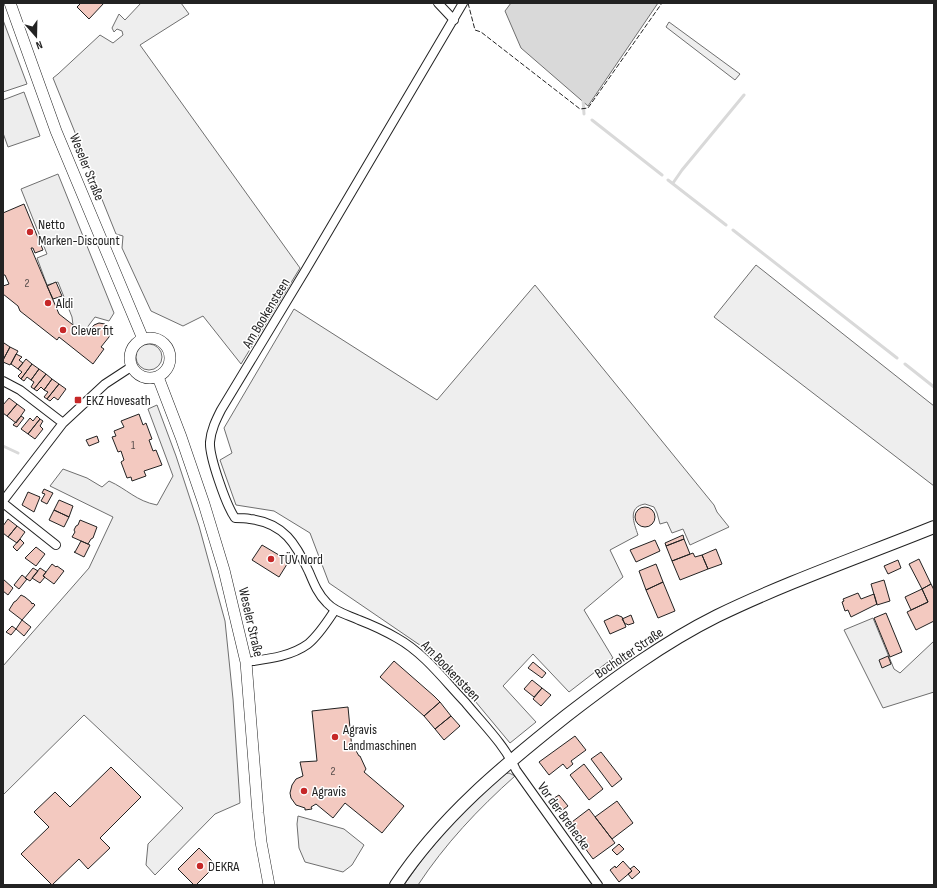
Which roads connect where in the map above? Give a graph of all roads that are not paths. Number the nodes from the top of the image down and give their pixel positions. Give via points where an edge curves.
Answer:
1 (10, 3) edge
2 (438, 3) edge
3 (463, 3) edge
4 (454, 20) junction
5 (143, 339) junction
6 (131, 366) junction
7 (158, 377) junction
8 (3, 381) edge
9 (63, 423) junction
10 (3, 502) edge
11 (934, 527) edge
12 (56, 546) dead end
13 (335, 610) junction
14 (246, 662) junction
15 (511, 760) junction
16 (269, 885) edge
17 (396, 885) edge
18 (598, 885) edge

1 - 5 street, Weseler Straße via 54,125
2 - 4 street
3 - 4 street, Am Bookensteen
4 - 13 street, Am Bookensteen via 222,410 211,434 210,451 225,498 235,518 250,519 274,526 288,536 298,549 314,587
5 - 6 street via 132,347 129,360
5 - 7 street via 155,338 168,349 170,362
6 - 7 street via 134,372 145,378
6 - 9 street via 105,384
7 - 14 street, Weseler Straße via 204,504 224,570
8 - 9 street via 20,390
9 - 10 street
10 - 12 street
11 - 15 main road, Bocholter Straße via 758,597 689,632 626,671
13 - 14 street via 308,644 285,655
13 - 15 street, Am Bookensteen via 398,639 419,653 470,709
14 - 16 street, Weseler Straße via 260,828
15 - 17 main road, Bocholter Straße via 453,814
15 - 18 street, Vor der Brehecke

